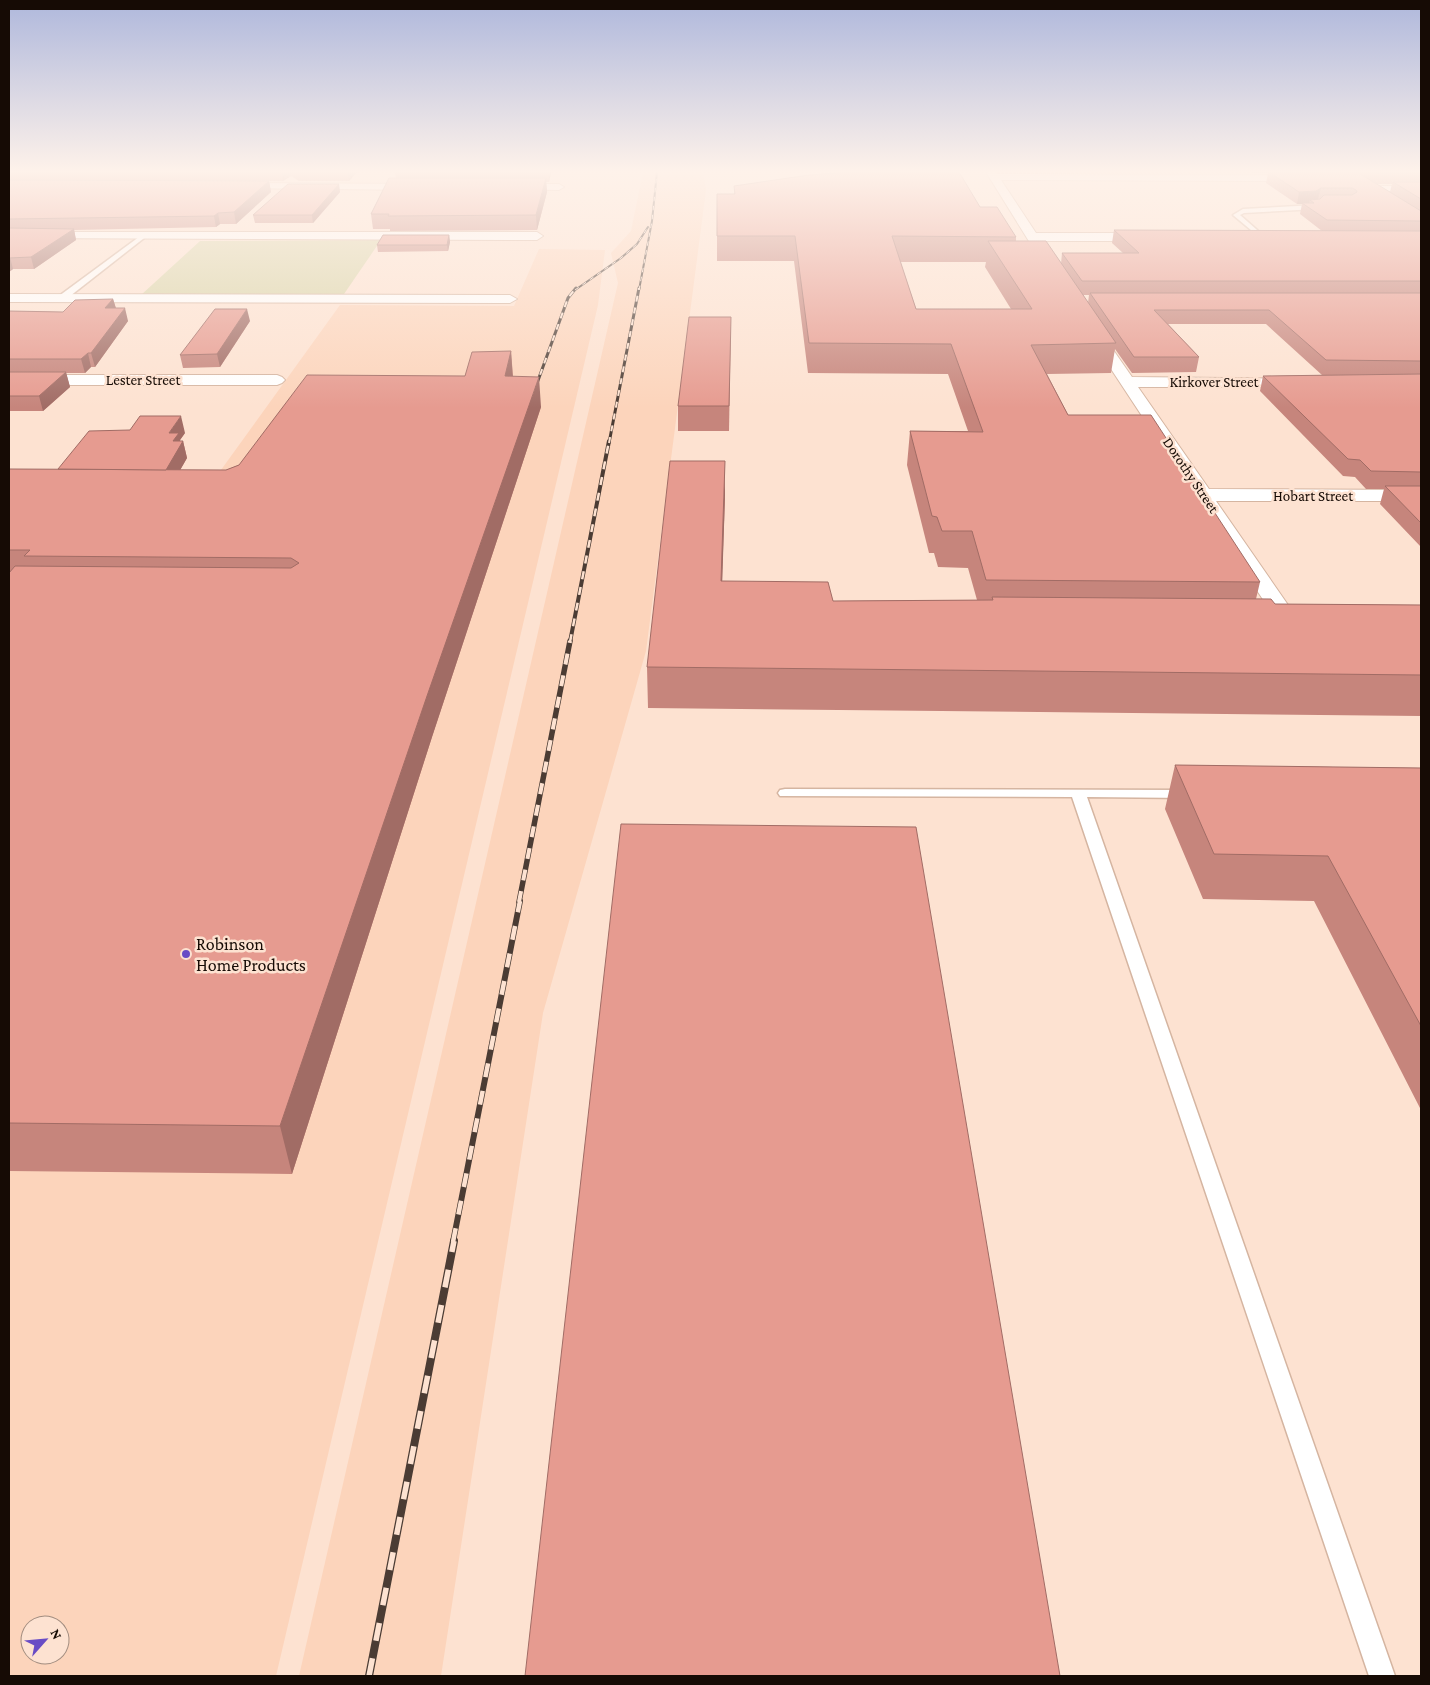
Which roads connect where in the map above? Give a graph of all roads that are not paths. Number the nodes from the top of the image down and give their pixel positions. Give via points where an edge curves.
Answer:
1 (124, 251) edge
2 (1040, 251) edge
3 (1063, 285) edge
4 (9, 298) edge
5 (62, 298) junction
6 (510, 299) dead end
7 (1084, 317) edge
8 (9, 380) edge
9 (277, 380) dead end
10 (1127, 382) junction
11 (1313, 382) edge
12 (1205, 495) junction
13 (1421, 496) edge
14 (1268, 628) edge
15 (785, 793) dead end
16 (1078, 793) junction
17 (1205, 794) edge
18 (1382, 1676) edge

1 - 5 lane
2 - 3 street
4 - 5 street
5 - 6 street
7 - 10 street, Dorothy Street
8 - 9 street, Lester Street
10 - 11 street, Kirkover Street
10 - 12 street, Dorothy Street
12 - 13 street, Hobart Street
12 - 14 street, Dorothy Street via 1303,628
15 - 16 lane
16 - 17 lane
16 - 18 lane

